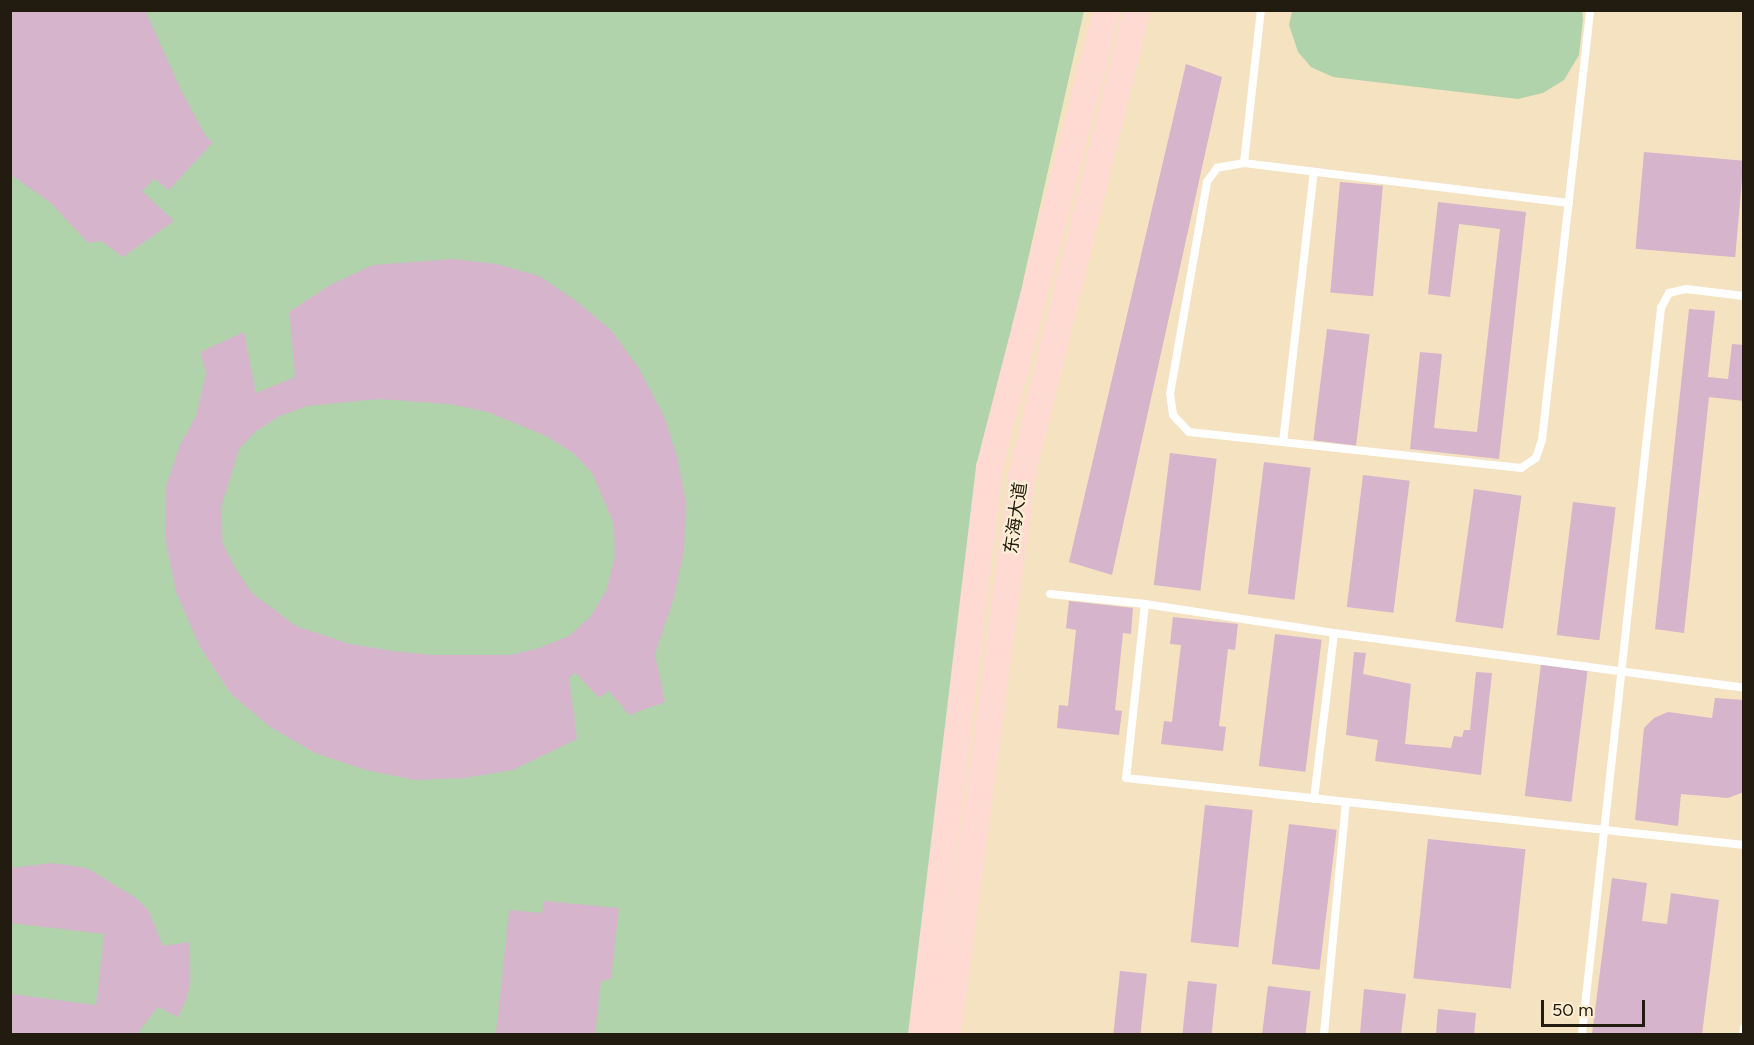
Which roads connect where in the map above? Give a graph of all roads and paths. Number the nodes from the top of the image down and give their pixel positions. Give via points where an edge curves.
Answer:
1 (1106, 10) edge
2 (1136, 10) edge
3 (1262, 10) edge
4 (1590, 10) edge
5 (1244, 163) junction
6 (1314, 172) junction
7 (1569, 203) junction
8 (1743, 296) edge
9 (1283, 442) junction
10 (1050, 594) dead end
11 (1145, 604) junction
12 (1334, 633) junction
13 (1620, 671) junction
14 (1743, 688) edge
15 (1314, 799) junction
16 (1346, 802) junction
17 (1604, 831) junction
18 (1743, 845) edge
19 (1743, 1028) edge
20 (921, 1035) edge
21 (947, 1035) edge
22 (1324, 1035) edge
23 (1582, 1035) edge
24 (1743, 1035) edge

1 - 20 main road, 东海大道 via 989,466
2 - 21 main road, 东海大道 via 1022,472
3 - 5 lane
4 - 7 lane
5 - 6 lane
5 - 9 lane via 1216,168 1207,182 1170,393 1173,415 1190,432
6 - 7 lane
6 - 9 lane
7 - 9 lane via 1542,440 1536,458 1521,468
8 - 13 lane via 1686,289 1669,293 1661,308
10 - 11 lane
11 - 12 lane
11 - 15 lane via 1126,778
12 - 13 lane
12 - 15 lane
13 - 14 lane
13 - 17 lane
15 - 16 lane
16 - 17 lane
16 - 22 lane
17 - 18 lane
17 - 23 lane
19 - 24 lane

